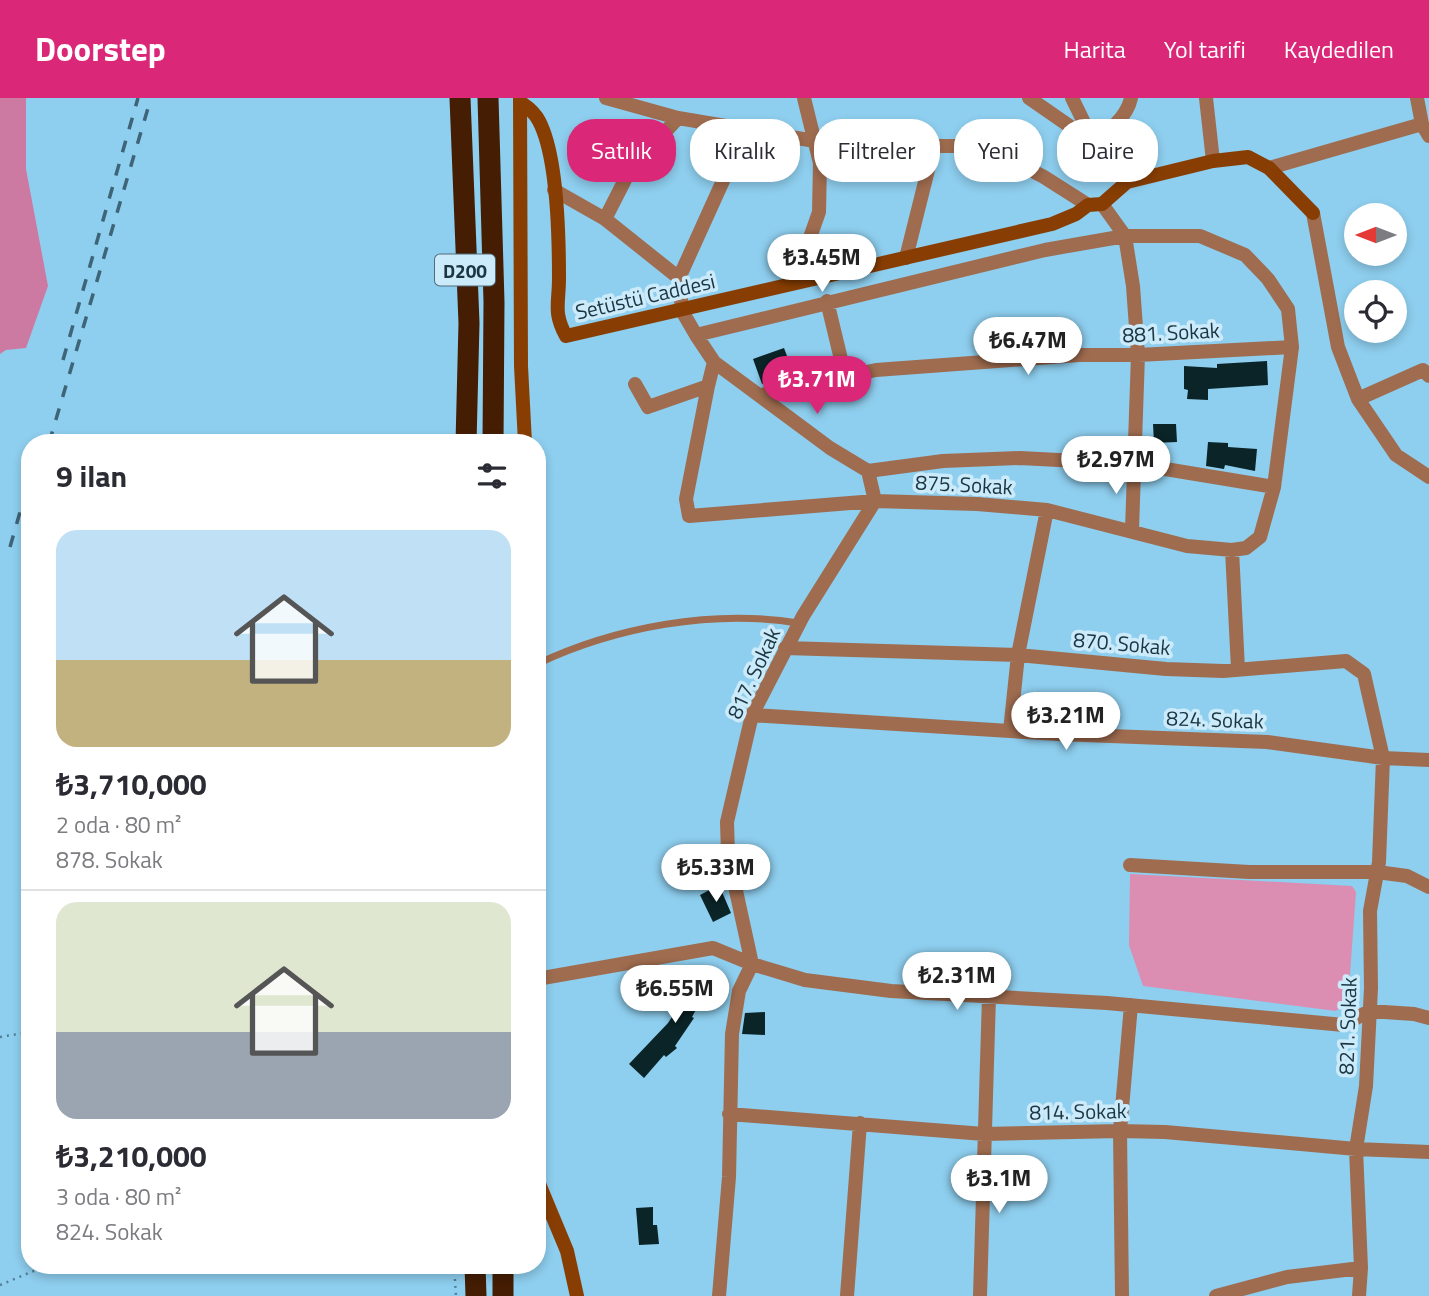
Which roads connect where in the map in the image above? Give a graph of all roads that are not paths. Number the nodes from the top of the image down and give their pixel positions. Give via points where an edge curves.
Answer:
1 (460, 98) edge
2 (488, 98) edge
3 (606, 98) edge
4 (667, 98) edge
5 (804, 98) edge
6 (1029, 98) edge
7 (1072, 98) edge
8 (1131, 98) edge
9 (1206, 98) edge
10 (1417, 98) edge
11 (520, 100) edge
12 (671, 116) junction
13 (1059, 119) edge
14 (1082, 119) edge
15 (1119, 119) edge
16 (690, 120) edge
17 (1426, 130) edge
18 (814, 137) edge
19 (940, 146) edge
20 (1213, 161) junction
21 (1269, 168) junction
22 (1158, 174) edge
23 (723, 182) edge
24 (820, 182) edge
25 (925, 182) edge
26 (1127, 182) edge
27 (554, 190) junction
28 (1095, 204) junction
29 (605, 219) junction
30 (1125, 236) junction
31 (906, 258) junction
32 (679, 278) junction
33 (794, 283) junction
34 (827, 301) junction
35 (682, 311) junction
36 (696, 335) junction
37 (1292, 347) junction
38 (1138, 355) junction
39 (714, 362) junction
40 (845, 376) junction
41 (1429, 376) edge
42 (635, 384) dead end
43 (708, 386) junction
44 (761, 395) junction
45 (1358, 399) junction
46 (466, 434) edge
47 (493, 434) edge
48 (525, 434) edge
49 (1135, 464) junction
50 (868, 471) junction
51 (1429, 477) edge
52 (1274, 487) junction
53 (875, 501) junction
54 (1047, 510) junction
55 (1132, 530) junction
56 (1233, 550) junction
57 (799, 623) junction
58 (785, 648) junction
59 (1018, 655) junction
60 (546, 660) edge
61 (1238, 669) junction
62 (752, 715) junction
63 (1010, 731) junction
64 (1383, 758) junction
65 (1429, 760) edge
66 (1129, 865) dead end
67 (1377, 872) junction
68 (1429, 887) edge
69 (752, 964) junction
70 (546, 977) edge
71 (989, 996) junction
72 (1131, 1005) junction
73 (1369, 1011) junction
74 (1429, 1018) edge
75 (729, 1114) junction
76 (860, 1123) junction
77 (1120, 1130) junction
78 (984, 1134) junction
79 (1356, 1149) junction
80 (1429, 1152) edge
81 (546, 1200) edge
82 (1361, 1268) junction
83 (475, 1274) edge
84 (503, 1274) edge
85 (476, 1296) edge
86 (503, 1296) edge
87 (577, 1296) edge
88 (719, 1296) edge
89 (847, 1296) edge
90 (980, 1296) edge
91 (1122, 1296) edge
92 (1216, 1296) edge
93 (1359, 1296) edge

1 - 46 highway, D200 via 469,323
2 - 47 highway, D200
3 - 12 street
4 - 12 street
5 - 18 street
6 - 13 street
7 - 14 street
8 - 15 street
9 - 20 street
10 - 17 street
11 - 27 street, Setüstü Caddesi via 538,119 547,143
11 - 48 street
12 - 16 street
12 - 29 street via 630,170
17 - 21 street
19 - 28 street via 972,146 1008,158
20 - 21 street, Setüstü Caddesi via 1248,157
20 - 22 street, Setüstü Caddesi
21 - 45 street, Setüstü Caddesi via 1313,213 1338,347
23 - 32 street
24 - 33 street via 819,212
25 - 31 street
26 - 28 street, Setüstü Caddesi
27 - 29 street
27 - 35 street, Setüstü Caddesi via 557,319 566,336
28 - 30 street
28 - 31 street, Setüstü Caddesi via 1052,223
29 - 32 street
30 - 34 street via 1024,254
30 - 37 street via 1200,236 1245,255 1288,309
30 - 38 street
31 - 33 street, Setüstü Caddesi
32 - 35 street
33 - 35 street, Setüstü Caddesi
34 - 36 street
34 - 40 street
35 - 36 street
36 - 39 street
37 - 38 street, 881. Sokak
37 - 52 street
38 - 40 street, 881. Sokak via 1066,356
38 - 49 street
39 - 43 street
39 - 44 street
40 - 44 street, 881. Sokak
41 - 45 street via 1423,370
42 - 43 street via 648,407
43 - 53 street, 875. Sokak via 687,499 689,516
44 - 50 street
45 - 51 street via 1396,455
49 - 50 street via 994,459
49 - 52 street
49 - 55 street
50 - 53 street
52 - 56 street via 1260,537 1246,548
53 - 54 street, 875. Sokak
53 - 57 street, 817. Sokak
54 - 55 street, 875. Sokak
54 - 59 street
55 - 56 street, 875. Sokak via 1187,546
56 - 61 street
57 - 58 street, 817. Sokak
57 - 60 lane via 722,618 624,631
58 - 59 street, 870. Sokak
58 - 62 street, 817. Sokak
59 - 61 street, 870. Sokak via 1166,669
59 - 63 street
61 - 64 street, 870. Sokak via 1346,661 1364,674
62 - 63 street, 824. Sokak
62 - 69 street, 817. Sokak via 727,822 728,854
63 - 64 street, 824. Sokak via 1267,742
64 - 65 street, 824. Sokak
64 - 67 street, 821. Sokak
66 - 67 street via 1249,872
67 - 68 street via 1406,876
67 - 73 street, 821. Sokak via 1370,911
69 - 70 street via 713,948
69 - 71 street via 805,980 891,991
69 - 75 street via 739,991 732,1034
71 - 72 street
71 - 78 street
72 - 73 street via 1343,1025
72 - 77 street
73 - 74 street
73 - 79 street, 821. Sokak via 1366,1086
75 - 76 street, 814. Sokak
75 - 88 street
76 - 78 street, 814. Sokak
76 - 89 street
77 - 78 street, 814. Sokak
77 - 79 street, 814. Sokak
77 - 91 street
78 - 90 street
79 - 80 street, 814. Sokak
79 - 82 street, 821. Sokak
81 - 87 street via 568,1251
82 - 92 street via 1287,1277
82 - 93 street, 821. Sokak
83 - 85 highway
84 - 86 highway

